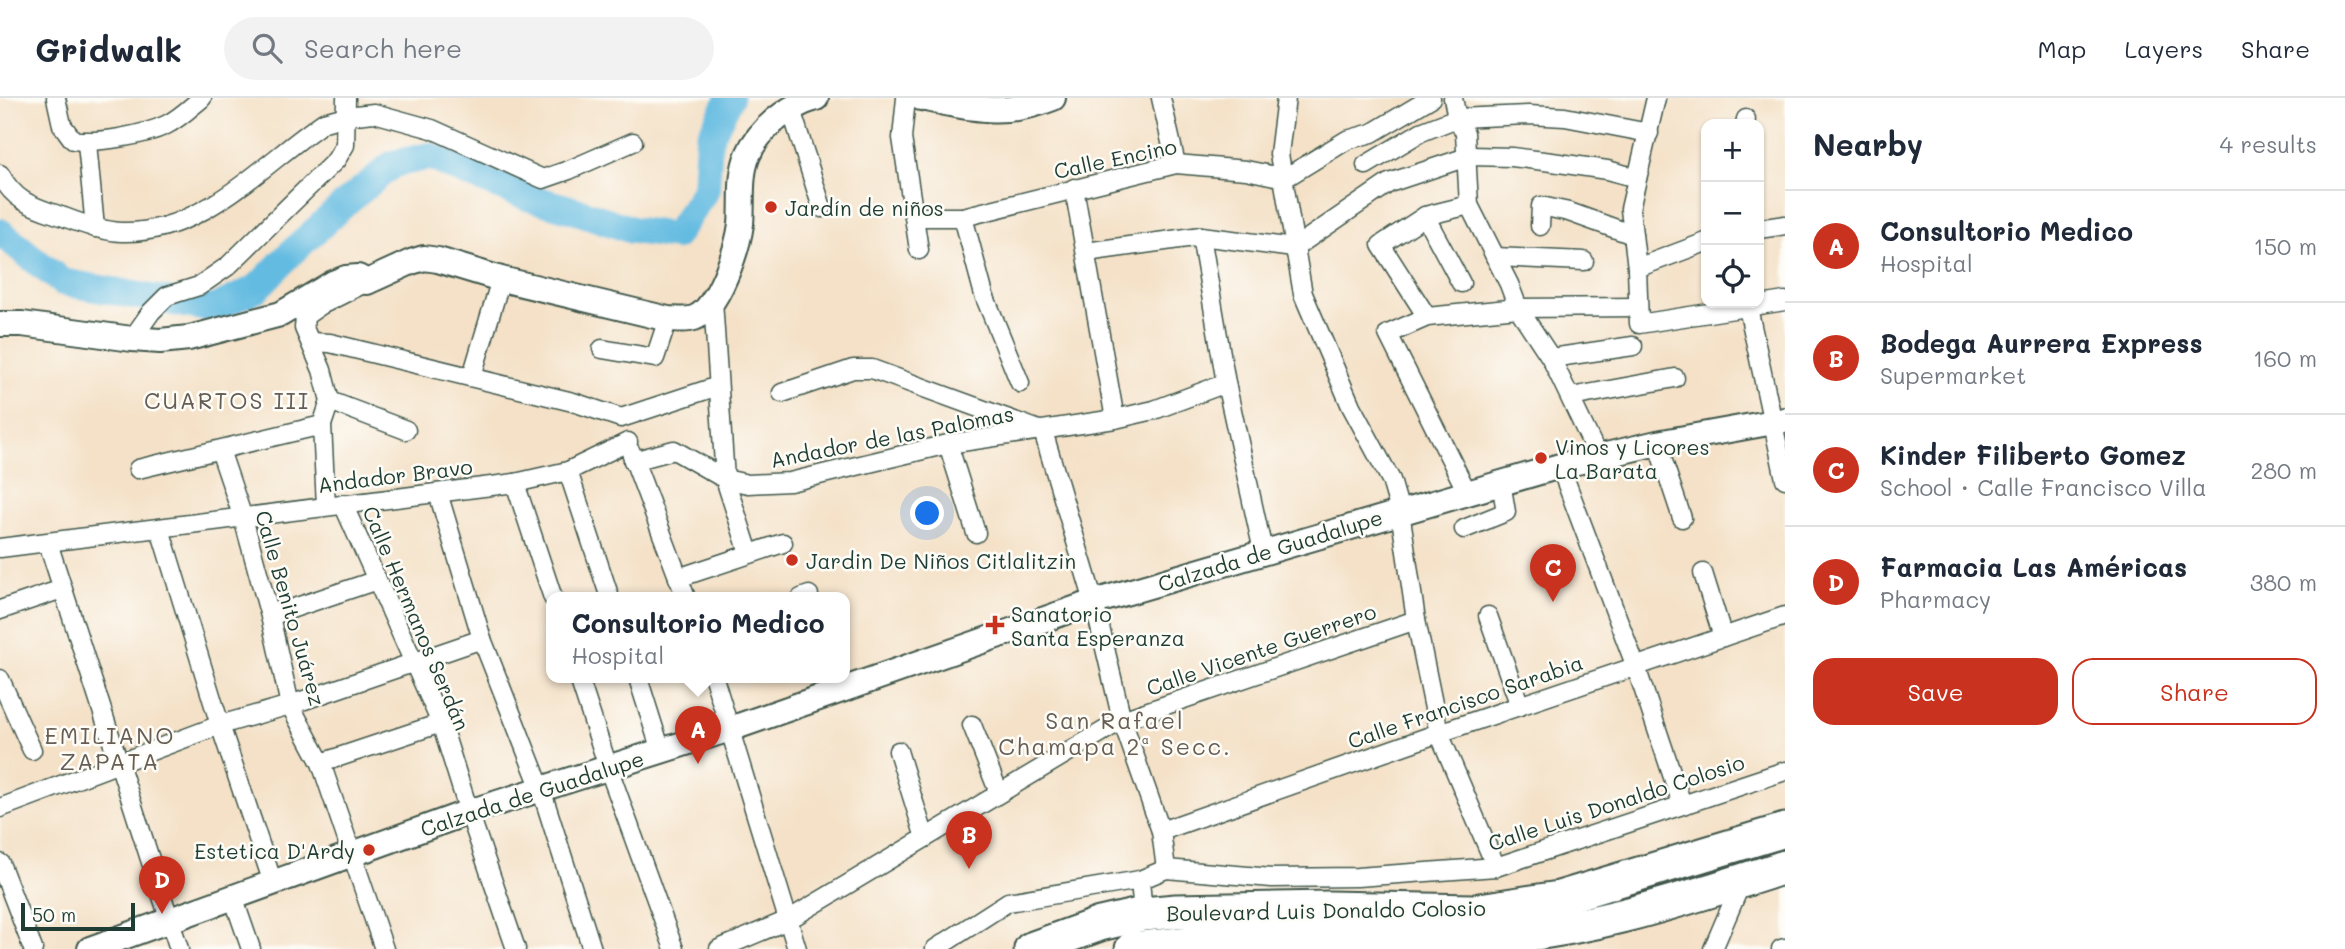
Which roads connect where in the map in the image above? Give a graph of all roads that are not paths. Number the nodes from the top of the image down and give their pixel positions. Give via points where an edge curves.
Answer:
1 (56, 98) edge
2 (202, 98) edge
3 (816, 98) edge
4 (905, 98) edge
5 (921, 98) edge
6 (1053, 98) edge
7 (1161, 98) edge
8 (1286, 98) edge
9 (1431, 98) edge
10 (1453, 98) edge
11 (1656, 98) edge
12 (346, 107) edge
13 (791, 109) junction
14 (1457, 118) junction
15 (1649, 132) junction
16 (633, 142) dead end
17 (87, 143) junction
18 (1466, 157) junction
19 (1176, 164) junction
20 (1366, 165) dead end
21 (0, 174) edge
22 (1284, 178) junction
23 (1637, 178) junction
24 (1074, 188) junction
25 (1469, 205) junction
26 (822, 208) dead end
27 (1425, 216) junction
28 (915, 217) junction
29 (963, 217) junction
30 (1785, 225) edge
31 (1541, 226) dead end
32 (95, 228) junction
33 (1764, 228) edge
34 (1633, 235) junction
35 (1201, 236) junction
36 (1701, 244) edge
37 (1294, 248) junction
38 (919, 250) dead end
39 (1086, 252) junction
40 (1495, 257) junction
41 (1584, 261) dead end
42 (1637, 268) junction
43 (501, 279) junction
44 (367, 282) junction
45 (1461, 283) dead end
46 (713, 300) junction
47 (1785, 301) edge
48 (1764, 303) edge
49 (1518, 308) junction
50 (1707, 308) edge
51 (1748, 308) edge
52 (1638, 315) junction
53 (1427, 317) junction
54 (668, 319) junction
55 (0, 324) edge
56 (132, 339) junction
57 (311, 342) junction
58 (1633, 346) dead end
59 (602, 349) dead end
60 (1551, 358) junction
61 (472, 376) junction
62 (1675, 378) dead end
63 (1020, 383) dead end
64 (1226, 383) junction
65 (718, 386) junction
66 (782, 393) dead end
67 (1571, 397) junction
68 (330, 401) junction
69 (621, 418) junction
70 (1115, 419) junction
71 (1779, 421) edge
72 (322, 425) junction
73 (406, 430) dead end
74 (1043, 431) junction
75 (628, 442) junction
76 (1657, 443) junction
77 (948, 444) junction
78 (219, 450) junction
79 (1598, 456) junction
80 (633, 461) junction
81 (1560, 466) junction
82 (138, 469) dead end
83 (568, 471) junction
84 (725, 479) junction
85 (1785, 479) edge
86 (1501, 482) junction
87 (515, 483) junction
88 (1467, 492) junction
89 (438, 493) junction
90 (335, 505) junction
91 (1399, 511) junction
92 (243, 518) junction
93 (1682, 518) dead end
94 (160, 529) junction
95 (1464, 529) dead end
96 (976, 533) dead end
97 (48, 543) junction
98 (783, 543) dead end
99 (0, 548) edge
100 (1264, 551) junction
101 (749, 553) junction
102 (1703, 573) dead end
103 (678, 578) junction
104 (377, 580) junction
105 (62, 589) junction
106 (551, 592) edge
107 (608, 592) edge
108 (684, 592) edge
109 (1094, 603) junction
110 (0, 610) edge
111 (270, 616) junction
112 (1488, 616) dead end
113 (1785, 616) edge
114 (1416, 620) junction
115 (1723, 637) junction
116 (482, 639) junction
117 (413, 661) junction
118 (1636, 667) junction
119 (581, 683) edge
120 (640, 683) edge
121 (716, 683) edge
122 (1, 684) edge
123 (289, 705) junction
124 (1520, 706) junction
125 (1122, 720) junction
126 (441, 723) junction
127 (972, 725) dead end
128 (220, 726) junction
129 (730, 729) junction
130 (1439, 733) junction
131 (32, 750) dead end
132 (662, 751) junction
133 (898, 751) dead end
134 (117, 763) junction
135 (321, 763) junction
136 (608, 767) junction
137 (1785, 771) edge
138 (541, 789) junction
139 (999, 793) junction
140 (1682, 804) junction
141 (0, 808) edge
142 (468, 812) junction
143 (1785, 830) edge
144 (1161, 831) junction
145 (925, 838) junction
146 (351, 855) junction
147 (0, 863) edge
148 (1496, 867) junction
149 (1785, 867) edge
150 (1166, 869) junction
151 (1140, 880) junction
152 (1742, 881) junction
153 (273, 883) junction
154 (233, 897) junction
155 (1143, 914) junction
156 (169, 920) junction
157 (788, 920) junction
158 (1589, 923) junction
159 (1282, 944) edge
160 (33, 949) edge
161 (90, 949) edge
162 (178, 949) edge
163 (251, 949) edge
164 (384, 949) edge
165 (516, 949) edge
166 (592, 949) edge
167 (674, 949) edge
168 (719, 949) edge
169 (797, 949) edge
170 (935, 949) edge
171 (1031, 949) edge
172 (1132, 949) edge
173 (1557, 949) edge
174 (1713, 949) edge

1 - 17 street via 62,125 73,140
2 - 17 street via 167,125
3 - 13 street
4 - 28 street via 902,138
5 - 6 street via 997,111
7 - 19 street
8 - 22 street via 1279,154
9 - 22 street
10 - 14 street
11 - 15 street
12 - 16 street via 432,129 543,178
12 - 32 street via 216,203 183,220 153,230
12 - 56 street via 345,145 336,160 228,266 199,286 167,296
13 - 26 street
13 - 46 street via 762,133 748,156 739,239
14 - 15 street via 1565,117
14 - 18 street via 1465,132
14 - 20 street via 1421,132
15 - 23 street
17 - 32 street
18 - 23 street via 1512,157
18 - 25 street
18 - 37 street via 1389,183
19 - 22 street, Calle Encino
19 - 24 street, Calle Encino
21 - 32 street via 16,197
22 - 37 street
23 - 34 street via 1630,209
24 - 29 street, Calle Encino
24 - 39 street
25 - 27 street
25 - 40 street
27 - 45 street
27 - 53 street via 1381,246
28 - 29 street, Calle Encino
28 - 38 street
29 - 63 street via 984,295
30 - 33 street
31 - 34 street via 1541,206
34 - 42 street
35 - 37 street
35 - 39 street
35 - 64 street
36 - 42 street
37 - 91 street via 1303,294 1351,406 1391,480
39 - 70 street
40 - 41 street
40 - 49 street
42 - 52 street
43 - 44 street via 424,258
43 - 54 street
43 - 61 street
44 - 56 street via 346,278 281,314 189,338
44 - 57 street via 305,316 304,328
46 - 54 street via 695,318
46 - 65 street
47 - 48 street
49 - 52 street
49 - 53 street
49 - 60 street
50 - 52 street
51 - 71 street
53 - 88 street via 1388,334
54 - 59 street via 655,358
55 - 56 street
57 - 61 street
57 - 68 street
58 - 60 street
60 - 67 street
61 - 69 street
62 - 67 street
64 - 70 street, Andador de las Palomas
64 - 100 street
65 - 69 street
65 - 84 street
66 - 74 street via 853,369 872,369
67 - 79 street
68 - 72 street
68 - 73 street
69 - 75 street
70 - 74 street, Andador de las Palomas
71 - 76 street, Calzada de Guadalupe
71 - 85 street
72 - 78 street
72 - 90 street
74 - 77 street, Andador de las Palomas
74 - 109 street
75 - 80 street
75 - 83 street, Andador Bravo
76 - 79 street, Calzada de Guadalupe
76 - 93 street
77 - 84 street, Andador de las Palomas via 790,482 748,484
77 - 96 street
78 - 82 street
78 - 92 street, Calle Benito Juárez
79 - 81 street, Calzada de Guadalupe
80 - 84 street, Andador de las Palomas via 674,450
80 - 103 street
81 - 86 street, Calzada de Guadalupe
81 - 118 street
83 - 87 street, Andador Bravo
83 - 107 street
84 - 101 street
86 - 88 street, Calzada de Guadalupe
86 - 95 street via 1506,512
87 - 89 street, Andador Bravo
87 - 106 street
88 - 91 street, Calzada de Guadalupe
89 - 90 street, Andador Bravo
89 - 116 street
90 - 92 street, Andador Bravo
90 - 104 street, Calle Hermanos Serdán
91 - 100 street, Calzada de Guadalupe
91 - 114 street
92 - 94 street, Andador Bravo
92 - 111 street, Calle Benito Juárez
94 - 97 street, Andador Bravo
94 - 128 street
97 - 99 street, Andador Bravo
97 - 105 street
98 - 101 street
100 - 109 street, Calzada de Guadalupe
101 - 103 street
102 - 115 street
103 - 108 street
104 - 111 street
104 - 117 street, Calle Hermanos Serdán
105 - 110 street
105 - 134 street
109 - 125 street
109 - 129 street, Calzada de Guadalupe
111 - 123 street, Calle Benito Juárez
112 - 124 street
113 - 115 street, Calle Francisco Sarabia
114 - 125 street, Calle Vicente Guerrero
114 - 130 street
115 - 118 street, Calle Francisco Sarabia
116 - 117 street
116 - 138 street
117 - 123 street
117 - 126 street, Calle Hermanos Serdán
118 - 124 street, Calle Francisco Sarabia
118 - 140 street
119 - 136 street
120 - 132 street
121 - 129 street
122 - 131 street
123 - 128 street
123 - 135 street, Calle Benito Juárez
124 - 130 street, Calle Francisco Sarabia
125 - 139 street, Calle Vicente Guerrero
125 - 144 street
126 - 135 street
126 - 142 street, Calle Hermanos Serdán
127 - 139 street
128 - 134 street
128 - 153 street
129 - 132 street, Calzada de Guadalupe
129 - 157 street
130 - 144 street, Calle Francisco Sarabia
130 - 148 street
132 - 136 street, Calzada de Guadalupe
133 - 145 street
134 - 141 street
134 - 156 street
135 - 146 street, Calle Benito Juárez
136 - 138 street, Calzada de Guadalupe
136 - 167 street
137 - 140 street, Calle Luis Donaldo Colosio
138 - 142 street, Calzada de Guadalupe
138 - 166 street
139 - 145 street, Calle Vicente Guerrero
140 - 148 street, Calle Luis Donaldo Colosio
142 - 146 street, Calzada de Guadalupe
142 - 165 street, Calle Hermanos Serdán
143 - 155 highway, Boulevard Luis Donaldo Colosio via 1559,898 1473,911 1329,908
144 - 150 street
145 - 157 street, Calle Vicente Guerrero
146 - 153 street, Calzada de Guadalupe
146 - 164 street, Calle Benito Juárez
147 - 160 street
148 - 150 street, Calle Luis Donaldo Colosio via 1272,878
149 - 152 highway, Boulevard Luis Donaldo Colosio
150 - 151 street
151 - 155 street
151 - 170 street via 1008,902
152 - 158 highway, Boulevard Luis Donaldo Colosio
152 - 174 street
153 - 154 street, Calzada de Guadalupe
154 - 156 street, Calzada de Guadalupe
154 - 163 street
155 - 171 highway, Boulevard Luis Donaldo Colosio via 1100,923
156 - 161 street, Calzada de Guadalupe
156 - 162 street
157 - 168 street, Calle Vicente Guerrero
157 - 169 street
158 - 159 highway, Boulevard Luis Donaldo Colosio via 1477,939
158 - 173 street
159 - 172 highway, Boulevard Luis Donaldo Colosio via 1181,943

